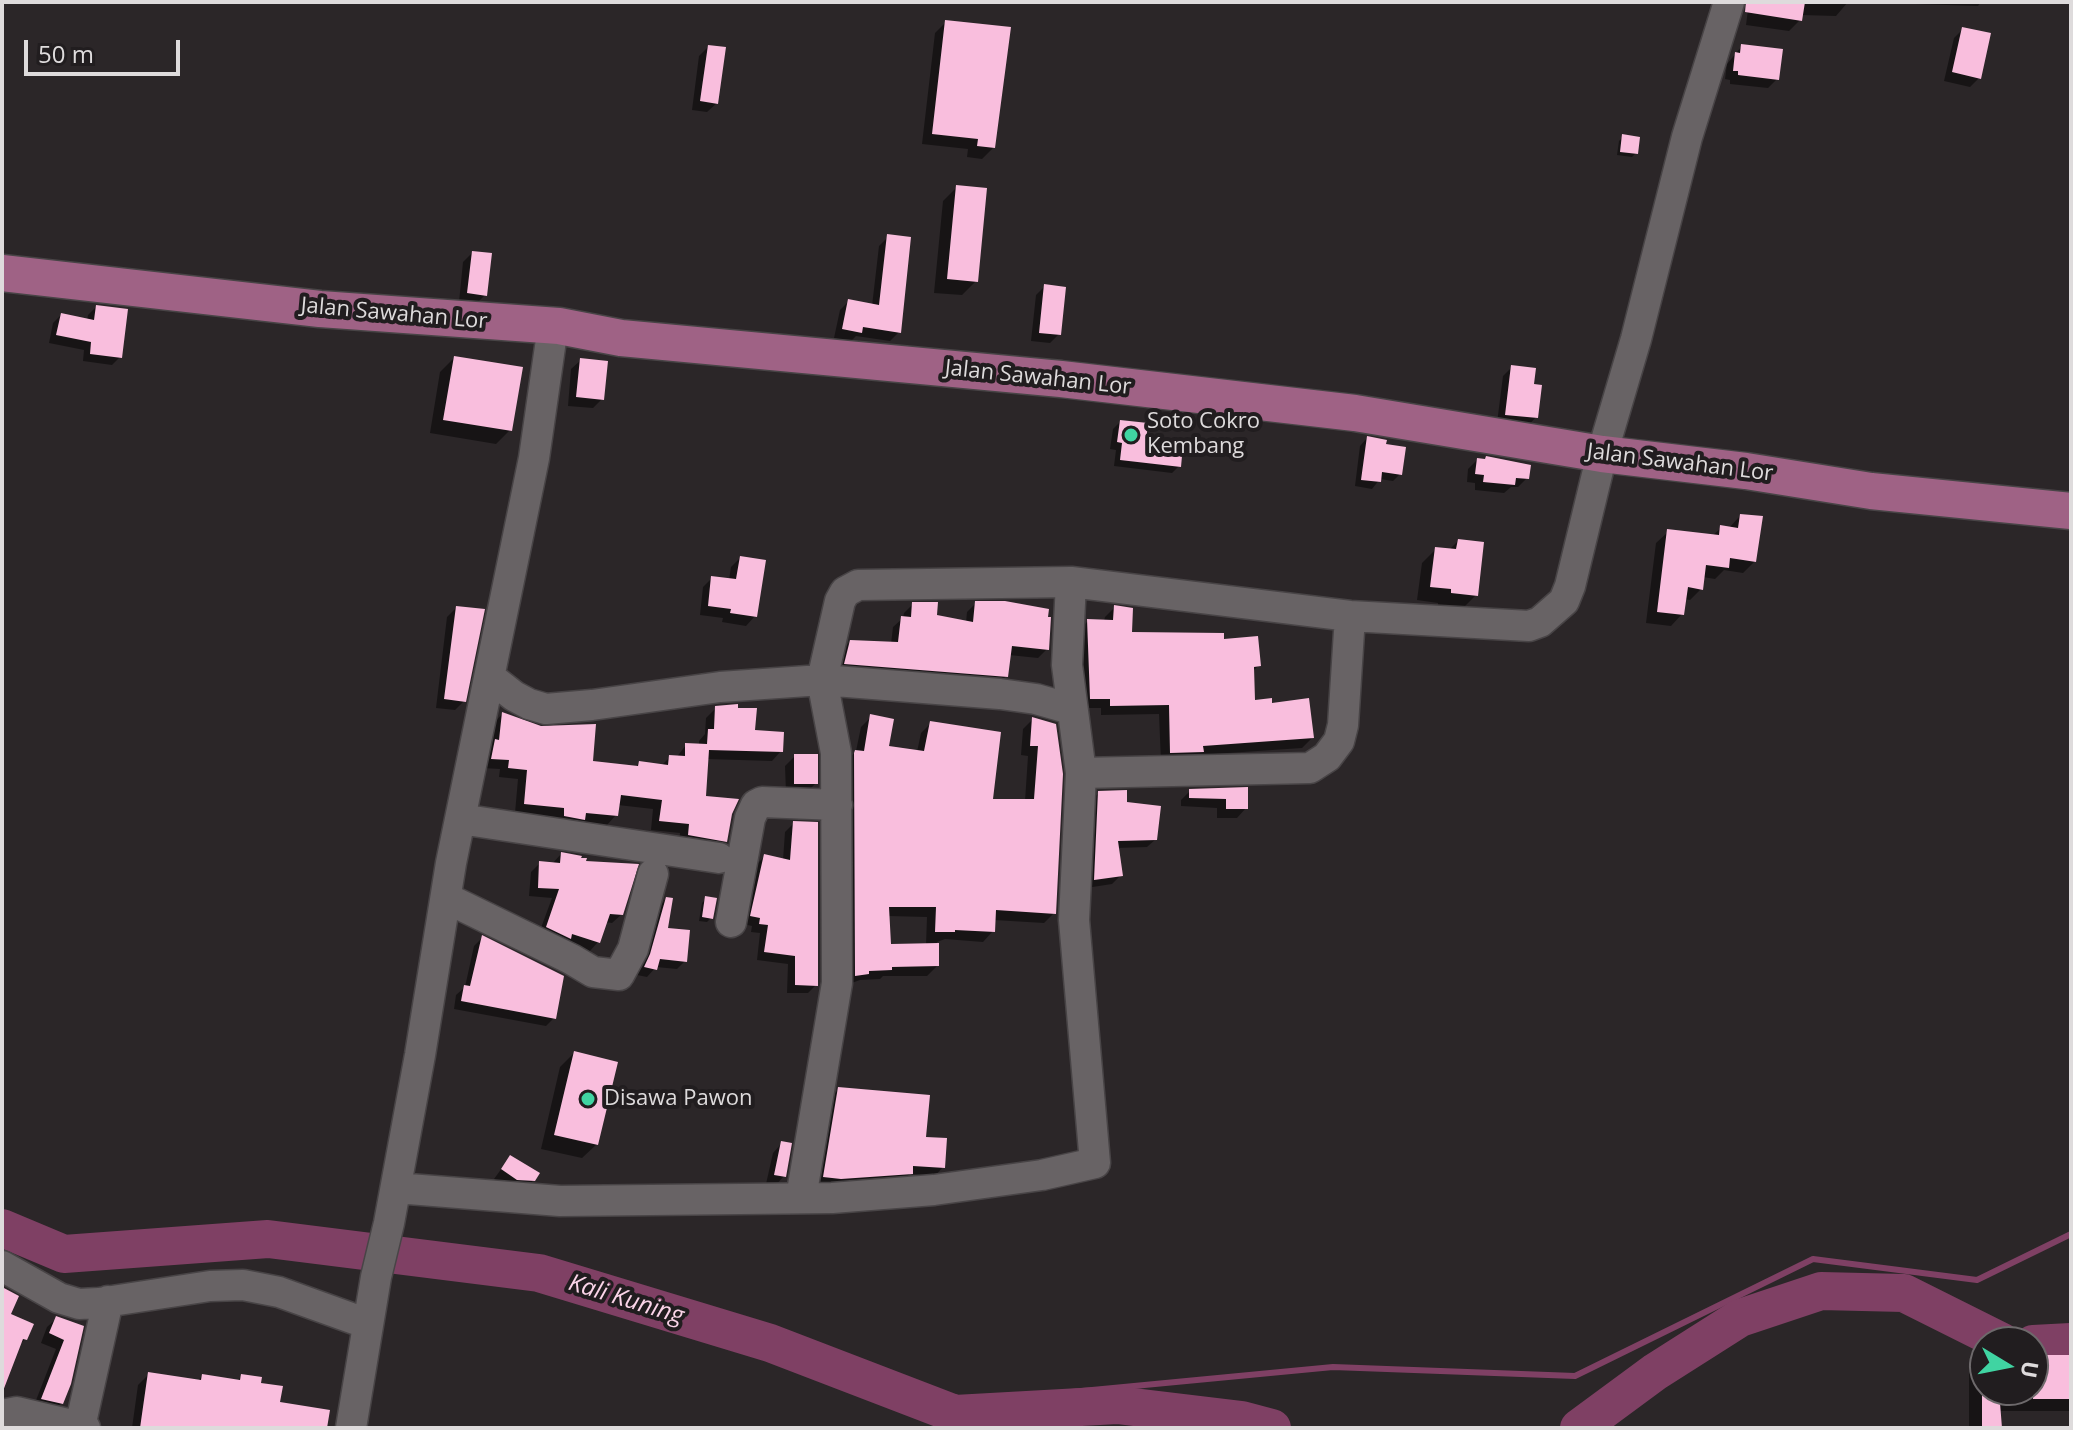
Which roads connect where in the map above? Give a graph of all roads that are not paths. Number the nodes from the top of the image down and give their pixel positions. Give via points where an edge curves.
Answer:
1 (1729, 2) edge
2 (2, 273) edge
3 (553, 326) junction
4 (1602, 454) junction
5 (2071, 511) edge
6 (1071, 582) junction
7 (1350, 616) junction
8 (491, 678) junction
9 (822, 680) junction
10 (1071, 709) junction
11 (1081, 773) junction
12 (837, 805) junction
13 (460, 819) junction
14 (719, 858) dead end
15 (653, 874) dead end
16 (446, 898) junction
17 (731, 922) dead end
18 (396, 1188) junction
19 (801, 1198) junction
20 (2, 1266) edge
21 (108, 1301) junction
22 (368, 1324) junction
23 (2, 1415) edge
24 (83, 1427) edge
25 (351, 1428) edge

1 - 4 street
2 - 3 main road, Jalan Sawahan Lor via 320,309
3 - 4 main road, Jalan Sawahan Lor via 621,338 1355,413
3 - 8 street via 534,458
4 - 5 main road, Jalan Sawahan Lor via 1871,491
4 - 7 street via 1570,586 1564,601 1540,622 1529,626
6 - 7 street
6 - 9 street via 858,585 840,601
6 - 10 street
7 - 11 street via 1339,741 1310,768
8 - 9 street via 546,709
8 - 13 street
9 - 10 street via 1000,694
9 - 12 street via 836,753
10 - 11 street
11 - 19 street via 1074,920 1095,1163 934,1190
12 - 17 street via 756,805
12 - 19 street via 837,983
13 - 14 street
13 - 16 street
15 - 16 street via 633,949 619,975 593,972
16 - 18 street
18 - 19 street via 560,1201
18 - 22 street
20 - 21 street via 59,1298 79,1304
21 - 22 street via 243,1285 279,1292
21 - 24 street
22 - 25 street
23 - 24 street via 17,1412

